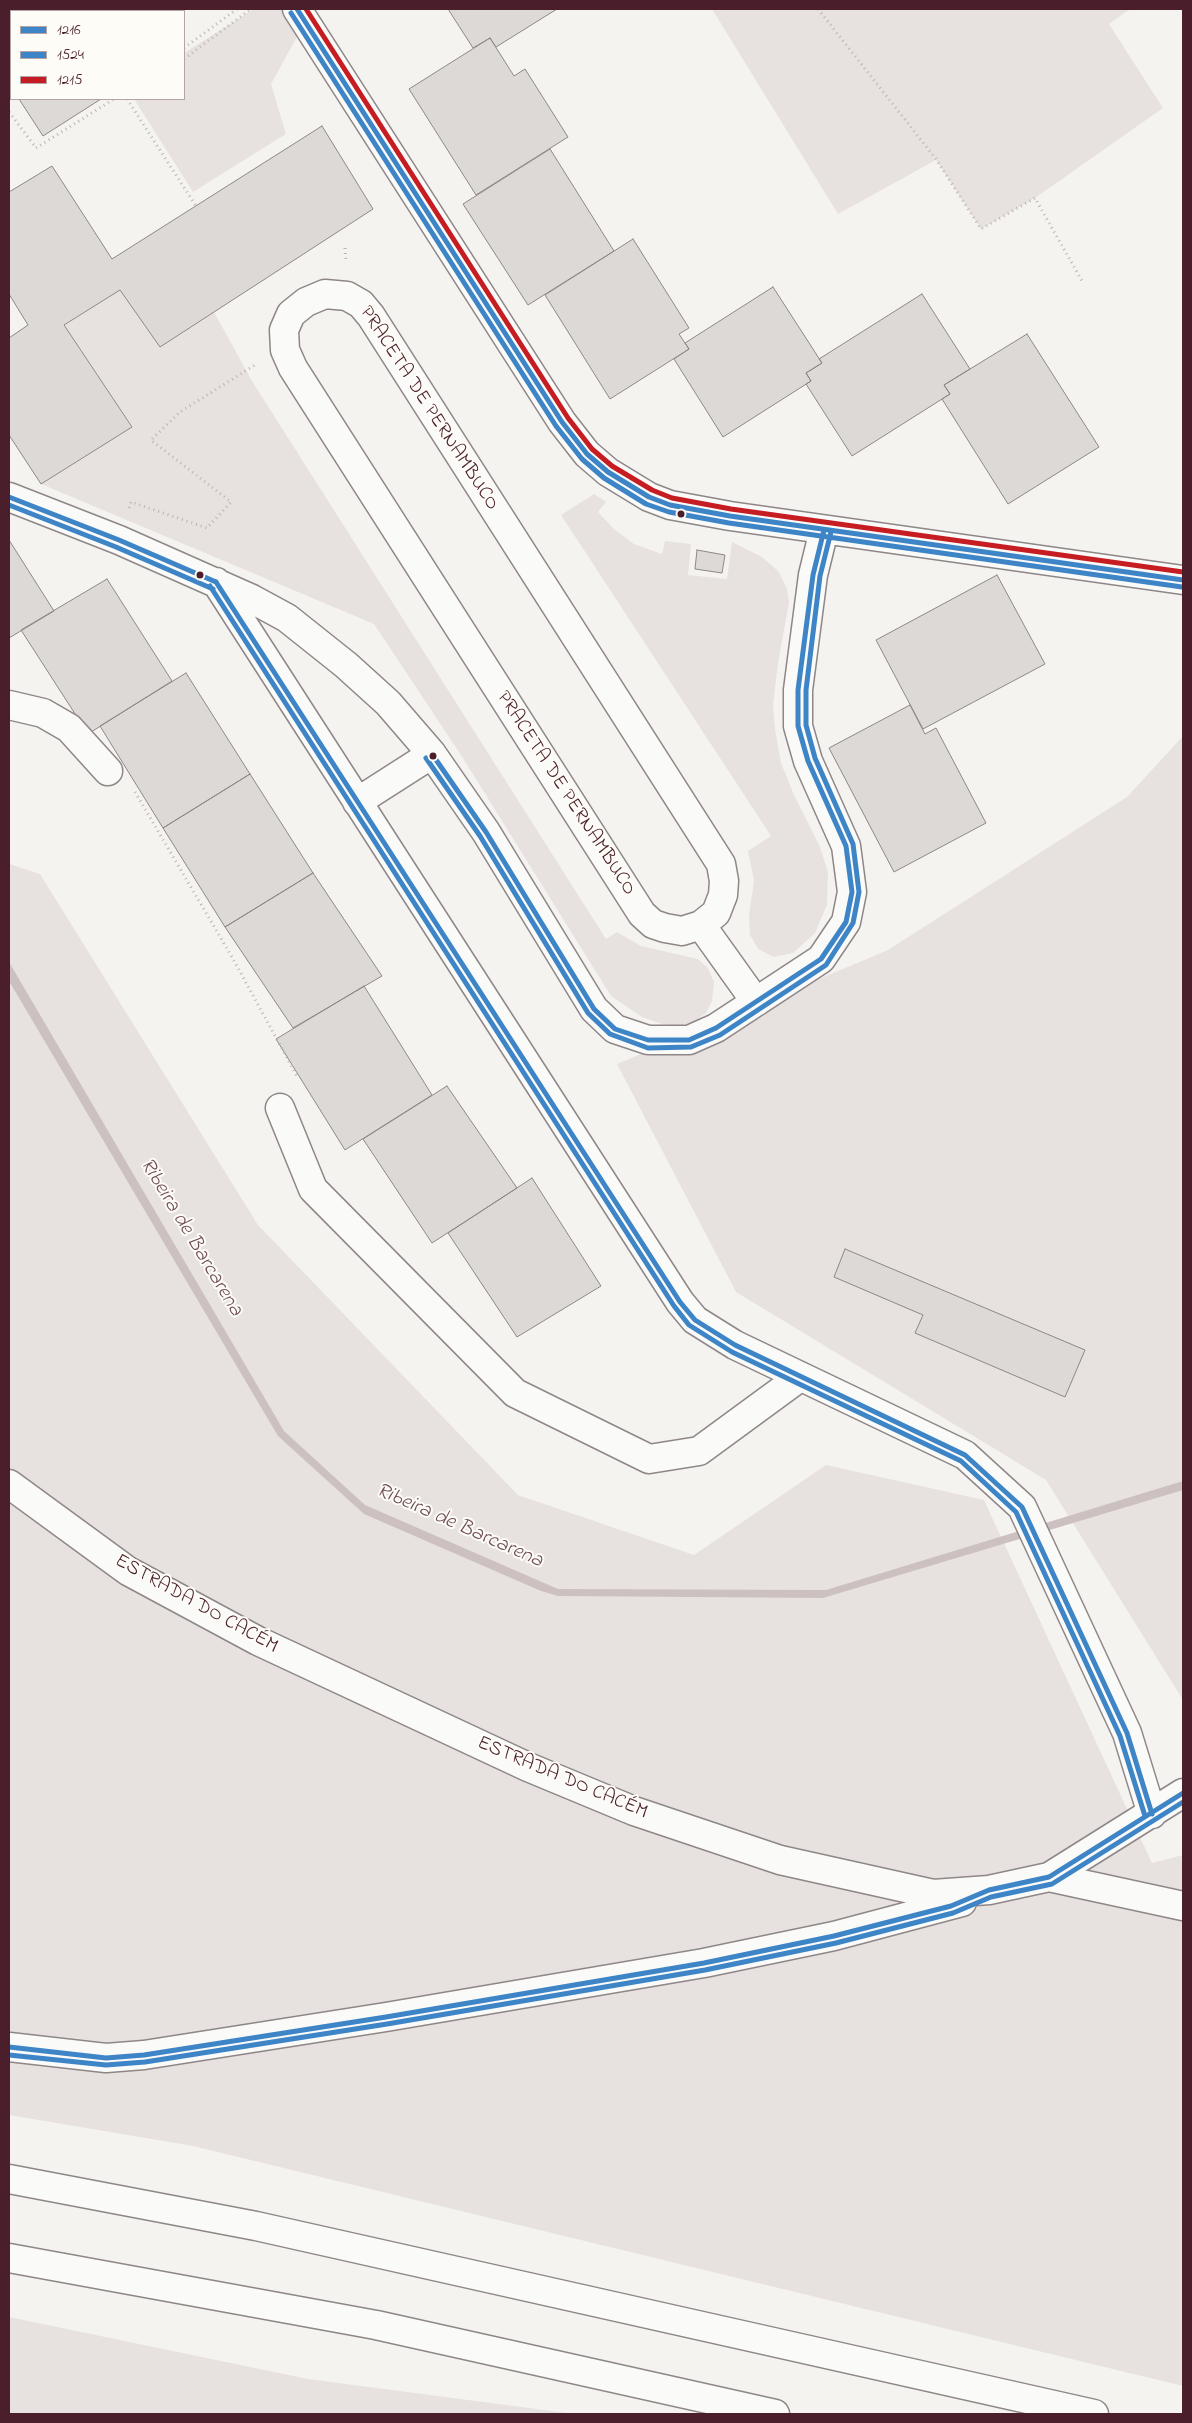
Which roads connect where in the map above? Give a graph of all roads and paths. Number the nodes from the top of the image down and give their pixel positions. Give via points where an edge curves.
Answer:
1 (237, 9) edge
2 (251, 9) edge
3 (818, 9) edge
4 (306, 11) edge
5 (185, 47) edge
6 (185, 58) edge
7 (112, 100) edge
8 (130, 100) edge
9 (9, 112) edge
10 (196, 206) dead end
11 (1082, 281) dead end
12 (285, 350) junction
13 (9, 497) edge
14 (824, 530) junction
15 (119, 540) junction
16 (1183, 580) edge
17 (216, 582) junction
18 (9, 705) edge
19 (432, 754) junction
20 (108, 772) joint
21 (357, 802) junction
22 (701, 926) junction
23 (756, 1002) junction
24 (302, 1086) dead end
25 (280, 1108) dead end
26 (800, 1376) junction
27 (9, 1484) edge
28 (1183, 1793) edge
29 (1183, 1805) edge
30 (1152, 1814) junction
31 (1049, 1877) junction
32 (988, 1890) junction
33 (1183, 1906) edge
34 (9, 2047) edge
35 (9, 2179) edge
36 (9, 2258) edge
37 (775, 2414) edge
38 (1094, 2414) edge

1 - 5 path
2 - 6 path
3 - 11 path via 936,160 981,229 1035,198
4 - 14 main road via 557,414 587,454 608,472 649,497 670,505
7 - 9 path via 36,148
8 - 10 path
12 - 15 path via 258,363 180,412 151,440 231,502 207,528 131,502
12 - 22 main road, PRACETA DE PERNAMBUCO via 298,376 642,914 665,928 682,931
12 - 22 main road, PRACETA DE PERNAMBUCO via 284,330 291,314 306,302 325,294 347,296 361,304 371,316 721,864 722,895 716,913
13 - 15 main road
14 - 16 main road
14 - 23 main road via 813,576 798,690 798,726 808,761 846,846 852,892 846,922 821,959
15 - 17 main road
17 - 19 main road via 287,618 388,703
17 - 21 main road
18 - 20 main road via 43,713 69,728
19 - 21 main road
19 - 23 main road via 486,832 594,1009 615,1029 648,1040 689,1040 716,1028
20 - 24 path via 127,779 232,956
21 - 26 main road via 680,1302 695,1320 710,1331
22 - 23 main road
25 - 26 main road via 313,1189 515,1393 649,1459 700,1452
26 - 30 main road via 965,1455 1022,1507 1127,1733
27 - 32 main road, ESTRADA DO CACÉM via 128,1571 174,1597 258,1641 590,1793 780,1860 933,1894
28 - 30 main road
29 - 30 main road
30 - 31 main road, ESTRADA DO CACÉM
31 - 32 main road, ESTRADA DO CACÉM
31 - 33 main road
32 - 34 main road via 951,1906 824,1938 695,1964 386,2017 144,2055 106,2058
35 - 38 main road via 256,2226
36 - 37 main road via 376,2325

